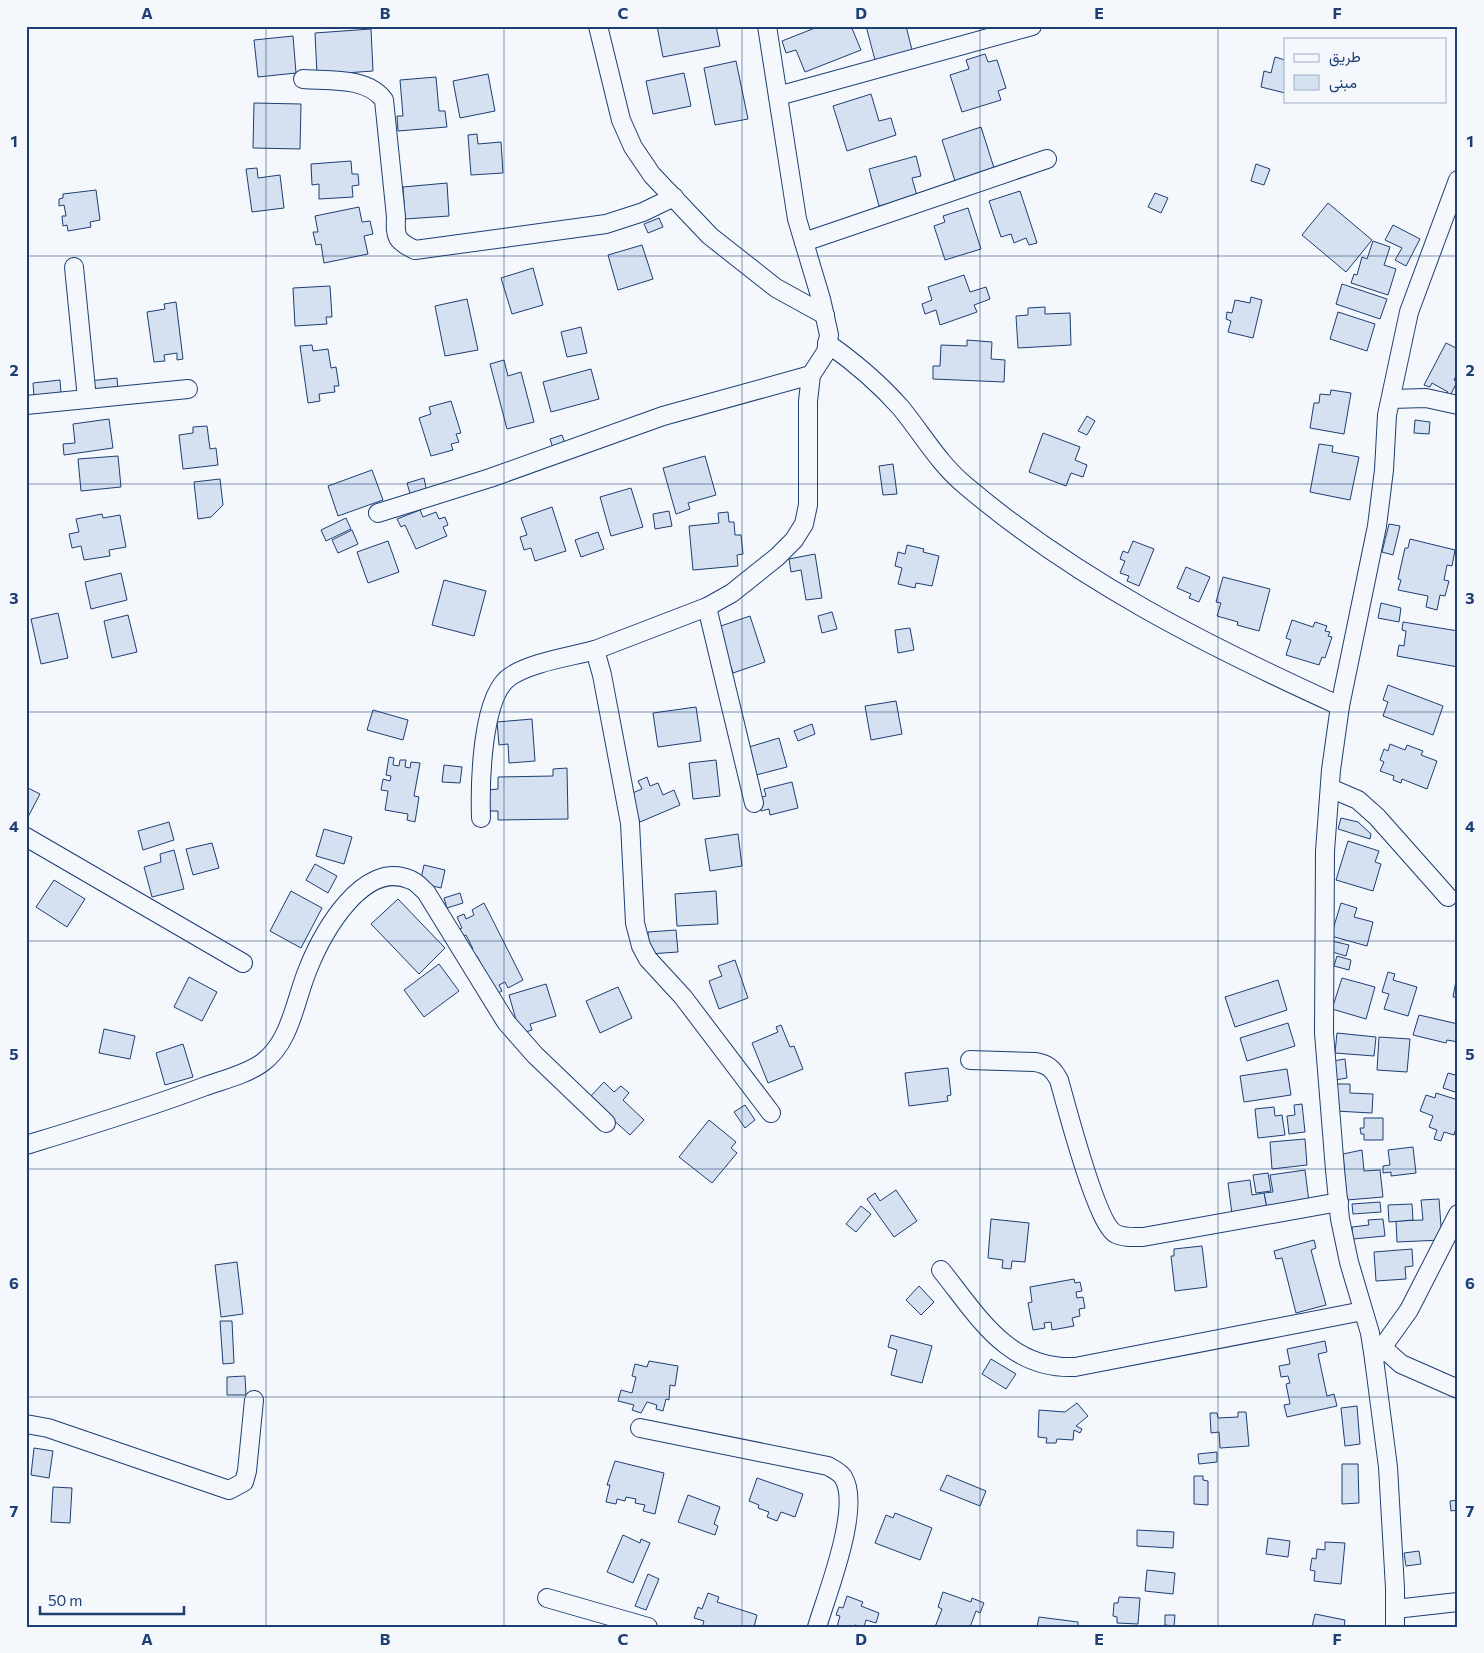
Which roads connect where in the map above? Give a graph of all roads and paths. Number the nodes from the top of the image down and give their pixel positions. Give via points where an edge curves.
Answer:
1 (598, 26) edge
2 (767, 26) edge
3 (1032, 26) edge
4 (303, 79) dead end
5 (778, 96) junction
6 (1047, 159) dead end
7 (1457, 182) edge
8 (674, 197) junction
9 (804, 242) junction
10 (74, 267) dead end
11 (825, 315) junction
12 (827, 343) junction
13 (810, 375) junction
14 (188, 389) dead end
15 (87, 399) junction
16 (1391, 399) junction
17 (26, 405) edge
18 (1458, 405) edge
19 (378, 513) dead end
20 (707, 608) junction
21 (595, 650) junction
22 (1340, 706) junction
23 (1330, 788) junction
24 (754, 802) dead end
25 (481, 818) dead end
26 (26, 837) edge
27 (1448, 897) dead end
28 (243, 963) dead end
29 (970, 1060) dead end
30 (771, 1113) dead end
31 (606, 1123) dead end
32 (26, 1145) edge
33 (1339, 1202) junction
34 (1458, 1214) edge
35 (942, 1270) dead end
36 (1364, 1311) junction
37 (1378, 1353) junction
38 (1458, 1389) edge
39 (254, 1400) dead end
40 (26, 1424) edge
41 (640, 1428) dead end
42 (547, 1598) dead end
43 (1458, 1602) edge
44 (1395, 1609) junction
45 (648, 1627) edge
46 (817, 1627) edge
47 (1395, 1627) edge

1 - 8 street via 621,120 633,147 652,175
2 - 5 street
3 - 5 street
4 - 8 street via 362,84 377,90 384,100 395,235 402,244 415,250 606,224 643,212
5 - 9 street via 797,219
6 - 9 street
7 - 16 street via 1409,312
8 - 11 street via 710,236 776,288
9 - 11 street
10 - 15 street
11 - 12 street via 829,335
12 - 13 street via 826,352
12 - 22 street via 852,360 901,409 945,467 1035,538 1139,606 1247,663
13 - 19 street via 663,416 490,478
13 - 20 street via 808,505 804,524 777,557 732,593
14 - 15 street
15 - 17 street
16 - 18 street via 1426,398
16 - 22 street via 1377,526
20 - 21 street
20 - 24 street
21 - 25 street via 527,669 511,675 501,684 482,751
21 - 30 street via 630,823 635,922 641,946
22 - 23 street
23 - 27 street via 1365,806
23 - 33 street via 1325,851 1324,1033
26 - 28 street
29 - 33 street via 1035,1062 1052,1069 1059,1080 1097,1204 1107,1226 1115,1234 1142,1237
31 - 32 street via 535,1055 506,1022 426,892 412,880 380,878 364,885 326,931 276,1050 261,1064 164,1102
33 - 36 street via 1349,1262
34 - 37 street via 1425,1282 1395,1332
35 - 36 street via 996,1339 1039,1364 1057,1367
36 - 37 street
37 - 38 street
37 - 44 street
39 - 40 street via 244,1482 229,1490 48,1428
41 - 46 street via 828,1466 843,1477 849,1495 847,1524
42 - 45 street
43 - 44 street
44 - 47 street

